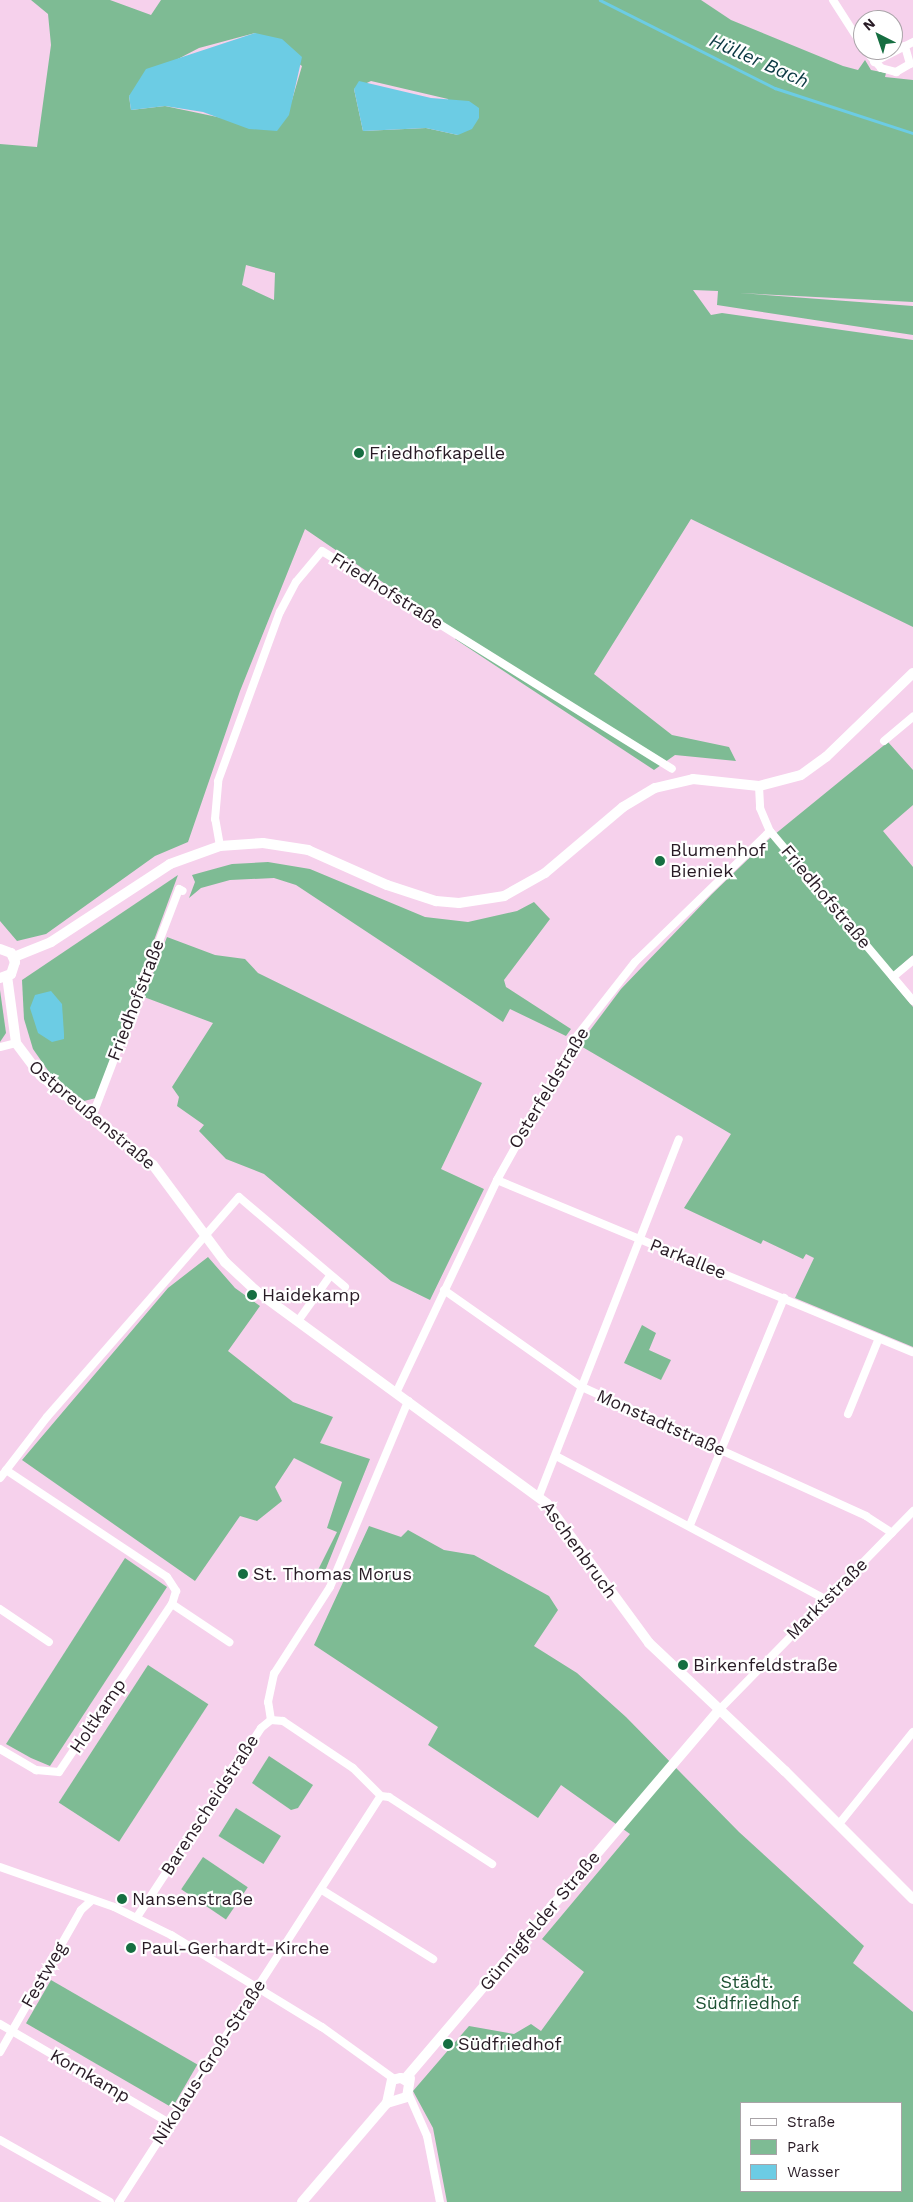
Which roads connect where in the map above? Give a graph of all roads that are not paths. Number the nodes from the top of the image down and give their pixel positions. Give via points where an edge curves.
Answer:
1 (833, 0) edge
2 (853, 31) edge
3 (913, 42) edge
4 (905, 46) junction
5 (874, 62) joint
6 (913, 673) edge
7 (913, 717) edge
8 (884, 741) dead end
9 (672, 769) dead end
10 (759, 786) junction
11 (770, 831) junction
12 (220, 846) junction
13 (184, 891) dead end
14 (0, 948) edge
15 (14, 958) junction
16 (913, 960) edge
17 (4, 977) edge
18 (893, 977) junction
19 (913, 1001) edge
20 (16, 1043) junction
21 (0, 1046) edge
22 (92, 1116) junction
23 (678, 1139) dead end
24 (497, 1180) junction
25 (205, 1234) junction
26 (640, 1239) junction
27 (330, 1276) junction
28 (345, 1287) dead end
29 (444, 1290) junction
30 (784, 1298) junction
31 (298, 1321) junction
32 (880, 1338) junction
33 (913, 1352) edge
34 (582, 1387) junction
35 (396, 1393) junction
36 (408, 1401) junction
37 (848, 1414) dead end
38 (721, 1450) junction
39 (556, 1456) junction
40 (6, 1470) junction
41 (0, 1478) edge
42 (539, 1496) junction
43 (913, 1511) edge
44 (690, 1525) junction
45 (892, 1532) junction
46 (827, 1600) junction
47 (172, 1604) junction
48 (0, 1609) edge
49 (50, 1642) dead end
50 (230, 1642) dead end
51 (720, 1709) junction
52 (272, 1720) junction
53 (913, 1732) edge
54 (0, 1749) edge
55 (381, 1796) junction
56 (839, 1824) junction
57 (492, 1864) dead end
58 (0, 1867) edge
59 (322, 1890) junction
60 (913, 1899) edge
61 (91, 1901) junction
62 (136, 1917) junction
63 (433, 1959) dead end
64 (257, 1987) junction
65 (0, 2024) edge
66 (12, 2031) junction
67 (0, 2052) edge
68 (390, 2079) junction
69 (408, 2080) junction
70 (399, 2099) junction
71 (168, 2122) junction
72 (0, 2140) edge
73 (110, 2202) edge
74 (119, 2202) edge
75 (302, 2202) edge
76 (440, 2202) edge

1 - 2 street
3 - 4 street
4 - 5 street
4 - 5 street via 910,64 902,71
6 - 10 street via 813,768 790,780
7 - 8 street
9 - 12 street, Friedhofstraße via 322,551 296,582 280,612 218,781 215,819
10 - 11 street, Friedhofstraße via 760,808
10 - 12 street via 693,779 655,788 623,808 545,873 504,896 482,901 459,903 417,896 290,846
11 - 18 street, Friedhofstraße
11 - 24 street, Osterfeldstraße via 612,990 553,1074
12 - 15 street via 170,864 64,934
13 - 22 street, Friedhofstraße via 179,889
14 - 15 street
15 - 17 street via 13,970
16 - 18 street
17 - 20 street, Ostpreußenstraße
18 - 19 street, Friedhofstraße
20 - 21 street, Ostpreußenstraße
20 - 22 street, Ostpreußenstraße via 46,1082
22 - 25 street, Ostpreußenstraße via 163,1175
23 - 26 street
24 - 26 street, Parkallee
24 - 29 street, Osterfeldstraße
25 - 27 street via 238,1197
25 - 31 street, Ostpreußenstraße via 235,1273
25 - 40 street
26 - 30 street, Parkallee
26 - 34 street
27 - 28 street
27 - 31 street
29 - 34 street, Monstadtstraße
29 - 35 street, Osterfeldstraße
30 - 32 street, Parkallee
30 - 38 street
31 - 35 street, Ostpreußenstraße
32 - 33 street, Parkallee
32 - 37 street
34 - 38 street, Monstadtstraße
34 - 39 street
35 - 36 street, Aschenbruch
36 - 42 street, Aschenbruch
36 - 52 street via 330,1588 274,1674 268,1702
38 - 44 street
38 - 45 street, Monstadtstraße via 866,1516
39 - 42 street
39 - 44 street
40 - 41 street
40 - 47 street via 167,1577 176,1591
42 - 51 street, Aschenbruch via 638,1632
43 - 45 street, Marktstraße
44 - 46 street
45 - 46 street, Marktstraße
46 - 51 street, Marktstraße
47 - 50 street
47 - 54 street, Holtkamp via 58,1772 36,1770
48 - 49 street
51 - 56 street, Aschenbruch
51 - 69 street, Günnigfelder Straße
52 - 55 street, Barenscheidstraße via 283,1721 352,1768
52 - 62 street, Barenscheidstraße via 261,1728
53 - 56 street
55 - 57 street, Barenscheidstraße via 389,1797
55 - 59 street, Nikolaus-Groß-Straße
56 - 60 street, Aschenbruch
58 - 61 street
59 - 63 street
59 - 64 street, Nikolaus-Groß-Straße
61 - 62 street
61 - 66 street, Festweg via 81,1910
62 - 64 street
64 - 68 street
64 - 71 street, Nikolaus-Groß-Straße
65 - 66 street, Kornkamp
66 - 67 street, Festweg
66 - 71 street, Kornkamp
68 - 69 street
68 - 70 street
69 - 70 street
70 - 75 street
70 - 76 street via 427,2136
71 - 74 street, Nikolaus-Groß-Straße
72 - 73 street

